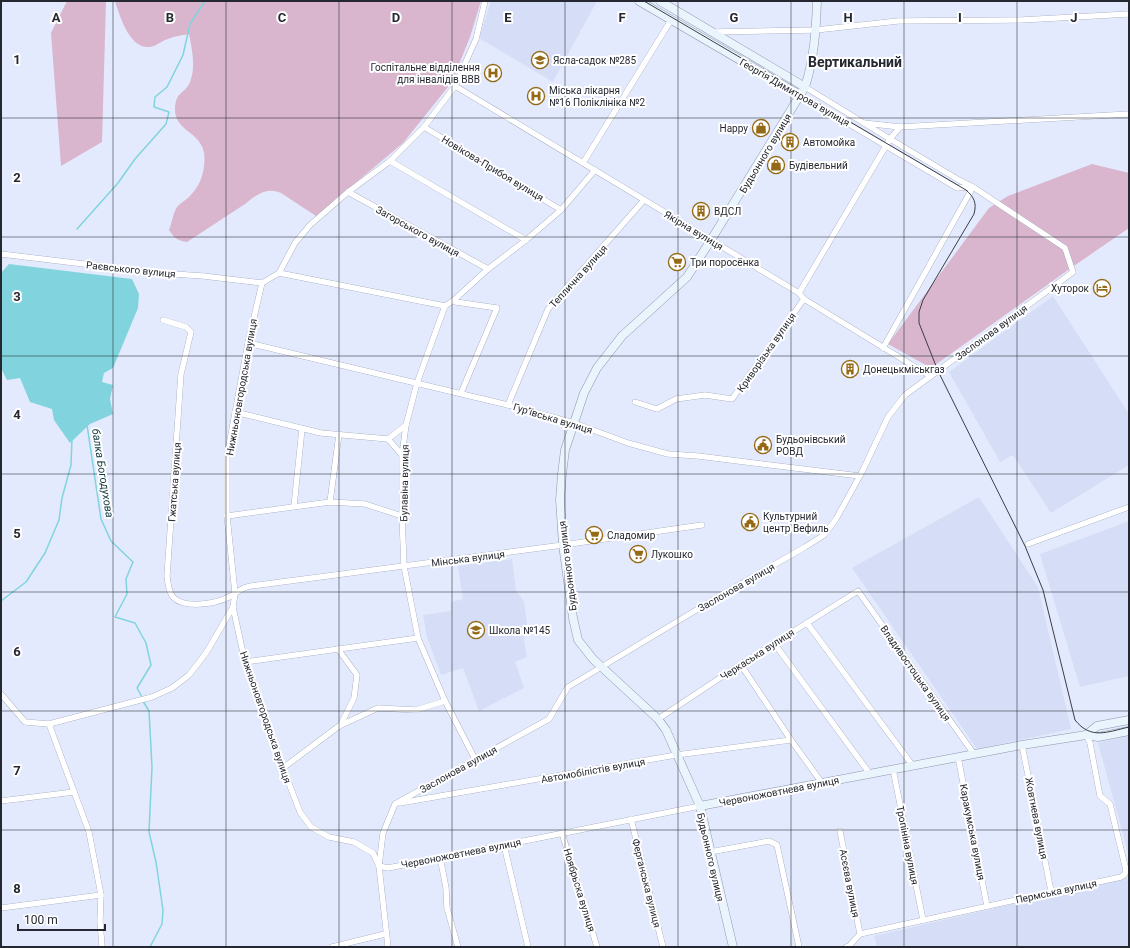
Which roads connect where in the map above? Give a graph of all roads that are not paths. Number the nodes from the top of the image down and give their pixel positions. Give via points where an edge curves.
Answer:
1 (485, 1) edge
2 (639, 1) edge
3 (660, 1) edge
4 (817, 1) edge
5 (1129, 14) edge
6 (671, 20) junction
7 (816, 30) junction
8 (714, 32) junction
9 (455, 86) junction
10 (805, 87) junction
11 (800, 95) junction
12 (1129, 114) edge
13 (862, 122) junction
14 (424, 127) junction
15 (900, 127) junction
16 (890, 139) junction
17 (886, 146) junction
18 (390, 162) junction
19 (583, 163) junction
20 (595, 170) junction
21 (973, 187) junction
22 (348, 192) junction
23 (644, 200) junction
24 (561, 210) junction
25 (526, 240) junction
26 (711, 240) junction
27 (1, 254) edge
28 (488, 269) junction
29 (1073, 272) joint
30 (279, 274) junction
31 (262, 283) junction
32 (799, 293) junction
33 (804, 299) junction
34 (454, 300) junction
35 (445, 306) junction
36 (163, 320) dead end
37 (248, 343) junction
38 (883, 348) junction
39 (930, 376) junction
40 (417, 383) junction
41 (461, 393) junction
42 (635, 402) dead end
43 (508, 404) junction
44 (235, 412) junction
45 (574, 423) junction
46 (406, 425) junction
47 (302, 429) junction
48 (339, 434) junction
49 (388, 439) junction
50 (402, 455) junction
51 (860, 476) junction
52 (330, 502) junction
53 (294, 506) junction
54 (1129, 508) edge
55 (227, 516) junction
56 (402, 516) junction
57 (702, 525) dead end
58 (1028, 544) dead end
59 (563, 545) junction
60 (404, 566) junction
61 (858, 591) joint
62 (235, 593) junction
63 (233, 607) junction
64 (807, 623) junction
65 (418, 638) junction
66 (774, 643) junction
67 (338, 650) junction
68 (245, 662) junction
69 (741, 665) junction
70 (601, 668) junction
71 (1, 694) edge
72 (445, 701) junction
73 (658, 719) junction
74 (1129, 720) edge
75 (50, 724) junction
76 (340, 726) junction
77 (1129, 731) edge
78 (1086, 734) junction
79 (791, 740) junction
80 (1022, 745) junction
81 (974, 754) junction
82 (676, 755) junction
83 (958, 757) junction
84 (475, 759) junction
85 (913, 766) junction
86 (283, 768) junction
87 (893, 769) junction
88 (870, 774) junction
89 (822, 783) junction
90 (74, 792) junction
91 (1, 801) edge
92 (395, 804) junction
93 (700, 806) junction
94 (631, 819) junction
95 (840, 832) dead end
96 (562, 833) junction
97 (504, 844) junction
98 (710, 852) junction
99 (440, 858) junction
100 (379, 866) junction
101 (1051, 891) junction
102 (101, 894) junction
103 (987, 906) junction
104 (1, 908) edge
105 (923, 920) junction
106 (386, 934) junction
107 (860, 934) junction
108 (102, 947) edge
109 (332, 947) edge
110 (388, 947) edge
111 (458, 947) edge
112 (528, 947) edge
113 (596, 947) edge
114 (663, 947) edge
115 (732, 947) edge
116 (799, 947) edge
117 (846, 947) edge

1 - 9 street via 476,39
2 - 6 main road, Георгія Димитрова вулиця
3 - 8 main road, Георгія Димитрова вулиця
4 - 7 main road, Будьонного вулиця
5 - 7 street via 1022,20 898,21
6 - 11 main road, Георгія Димитрова вулиця
6 - 19 street
7 - 8 street
7 - 10 main road, Будьонного вулиця
8 - 10 main road, Георгія Димитрова вулиця
9 - 14 street
9 - 19 street, Якірна вулиця
10 - 11 main road, Будьонного вулиця
10 - 13 street, Георгія Димитрова вулиця
11 - 17 street, Георгія Димитрова вулиця
11 - 26 main road, Будьонного вулиця
12 - 15 street, Георгія Димитрова вулиця
13 - 15 street, Георгія Димитрова вулиця
13 - 16 street, Георгія Димитрова вулиця
14 - 18 street
14 - 24 street, Новікова-Прибоя вулиця
15 - 16 street
16 - 17 street
16 - 21 street, Георгія Димитрова вулиця
17 - 21 street, Георгія Димитрова вулиця via 957,188
17 - 32 street
18 - 22 street
18 - 25 street
19 - 20 street, Якірна вулиця
20 - 23 street, Якірна вулиця
20 - 24 street
21 - 29 street, Георгія Димитрова вулиця via 1065,248
21 - 38 street
22 - 28 street, Загорського вулиця
22 - 30 street via 310,225 295,243
23 - 26 street, Якірна вулиця
23 - 43 street, Теплична вулиця via 548,309
24 - 25 street
25 - 28 street
26 - 32 street, Якірна вулиця
26 - 45 main road, Будьонного вулиця via 687,277 622,336 597,368 584,393
27 - 31 street, Раєвського вулиця
28 - 34 street
29 - 39 street, Заслонова вулиця
30 - 31 street
30 - 35 street
31 - 37 street, Нижньоновгородська вулиця
32 - 33 street, Якірна вулиця
33 - 38 street, Якірна вулиця
33 - 42 street, Криворізька вулиця via 732,400 705,395 676,399 657,409
34 - 35 street
34 - 41 street via 497,308
35 - 40 street, Булавіна вулиця
36 - 62 street, Гжатська вулиця via 186,327 191,332 181,374 167,576 169,589 178,601 195,605
37 - 40 street, Гур’ївська вулиця
37 - 44 street, Нижньоновгородська вулиця
38 - 39 street, Якірна вулиця
39 - 51 street, Заслонова вулиця via 905,395 888,417
40 - 41 street, Гур’ївська вулиця
40 - 46 street, Булавіна вулиця
41 - 43 street, Гур’ївська вулиця
43 - 45 street, Гур’ївська вулиця
44 - 47 street
44 - 55 street, Нижньоновгородська вулиця via 227,456
45 - 51 street, Гур’ївська вулиця via 628,443 668,454
45 - 59 main road, Будьонного вулиця via 565,450 562,474 560,500
46 - 49 street
46 - 50 street, Булавіна вулиця
47 - 48 street
47 - 53 street
48 - 49 street
48 - 52 street
49 - 50 street
50 - 56 street, Булавіна вулиця
51 - 70 street, Заслонова вулиця via 824,535
52 - 53 street
52 - 56 street via 365,504
53 - 55 street
54 - 58 street
55 - 62 street, Нижньоновгородська вулиця
56 - 60 street, Булавіна вулиця
57 - 59 street, Мінська вулиця
59 - 60 street, Мінська вулиця
59 - 70 main road, Будьонного вулиця via 578,640
60 - 62 street, Мінська вулиця via 251,586 240,588
60 - 65 street, Булавіна вулиця
61 - 64 street, Черкаська вулиця
61 - 81 street, Владивостоцька вулиця
62 - 63 street, Нижньоновгородська вулиця
63 - 68 street, Нижньоновгородська вулиця
63 - 75 street via 206,653 189,675 172,688 152,697
64 - 66 street, Черкаська вулиця
64 - 85 street
65 - 67 street
65 - 72 street, Булавіна вулиця
66 - 69 street, Черкаська вулиця
66 - 88 street
67 - 68 street
67 - 76 street via 357,675 354,698
68 - 86 street, Нижньоновгородська вулиця
69 - 73 street, Черкаська вулиця
69 - 79 street
70 - 73 main road, Будьонного вулиця
70 - 84 street, Заслонова вулиця via 568,687 549,719
71 - 75 street via 25,722
72 - 76 street via 416,710 378,708
72 - 84 street, Булавіна вулиця
73 - 82 main road, Будьонного вулиця via 666,730
74 - 78 main road, Червоножовтнева вулиця via 1097,726
75 - 90 street
76 - 86 street
77 - 78 main road, Червоножовтнева вулиця via 1098,737
78 - 80 main road, Червоножовтнева вулиця
78 - 101 street, Пермська вулиця via 1100,796 1110,804 1126,870 1121,877
79 - 82 street, Автомобілістів вулиця
79 - 89 street
80 - 81 main road, Червоножовтнева вулиця
80 - 101 street, Жовтнева вулиця
81 - 83 main road, Червоножовтнева вулиця
82 - 92 street, Автомобілістів вулиця
82 - 93 main road, Будьонного вулиця
83 - 85 main road, Червоножовтнева вулиця
83 - 103 street, Каракумська вулиця
84 - 92 street, Заслонова вулиця
85 - 87 main road, Червоножовтнева вулиця
86 - 100 street, Нижньоновгородська вулиця via 300,812 311,828 329,837 354,842 373,853
87 - 88 main road, Червоножовтнева вулиця
87 - 105 street, Тропініна вулиця
88 - 89 main road, Червоножовтнева вулиця
89 - 93 main road, Червоножовтнева вулиця
90 - 91 street
90 - 102 street via 89,832
92 - 100 street via 383,833
93 - 94 street, Червоножовтнева вулиця
93 - 98 main road, Будьонного вулиця
94 - 96 street, Червоножовтнева вулиця
94 - 114 street, Ферганська вулиця
95 - 107 street, Асєєва вулиця
96 - 97 street, Червоножовтнева вулиця
96 - 113 street, Ноябрьска вулиця
97 - 99 street, Червоножовтнева вулиця
97 - 112 street
98 - 115 main road, Будьонного вулиця
98 - 116 street via 769,841 777,845
99 - 100 street, Червоножовтнева вулиця via 388,868
99 - 111 street via 447,908
100 - 106 street
101 - 103 street, Пермська вулиця
102 - 104 street
102 - 108 street
103 - 105 street, Пермська вулиця
105 - 107 street, Пермська вулиця
106 - 109 street
106 - 110 street
107 - 117 street

